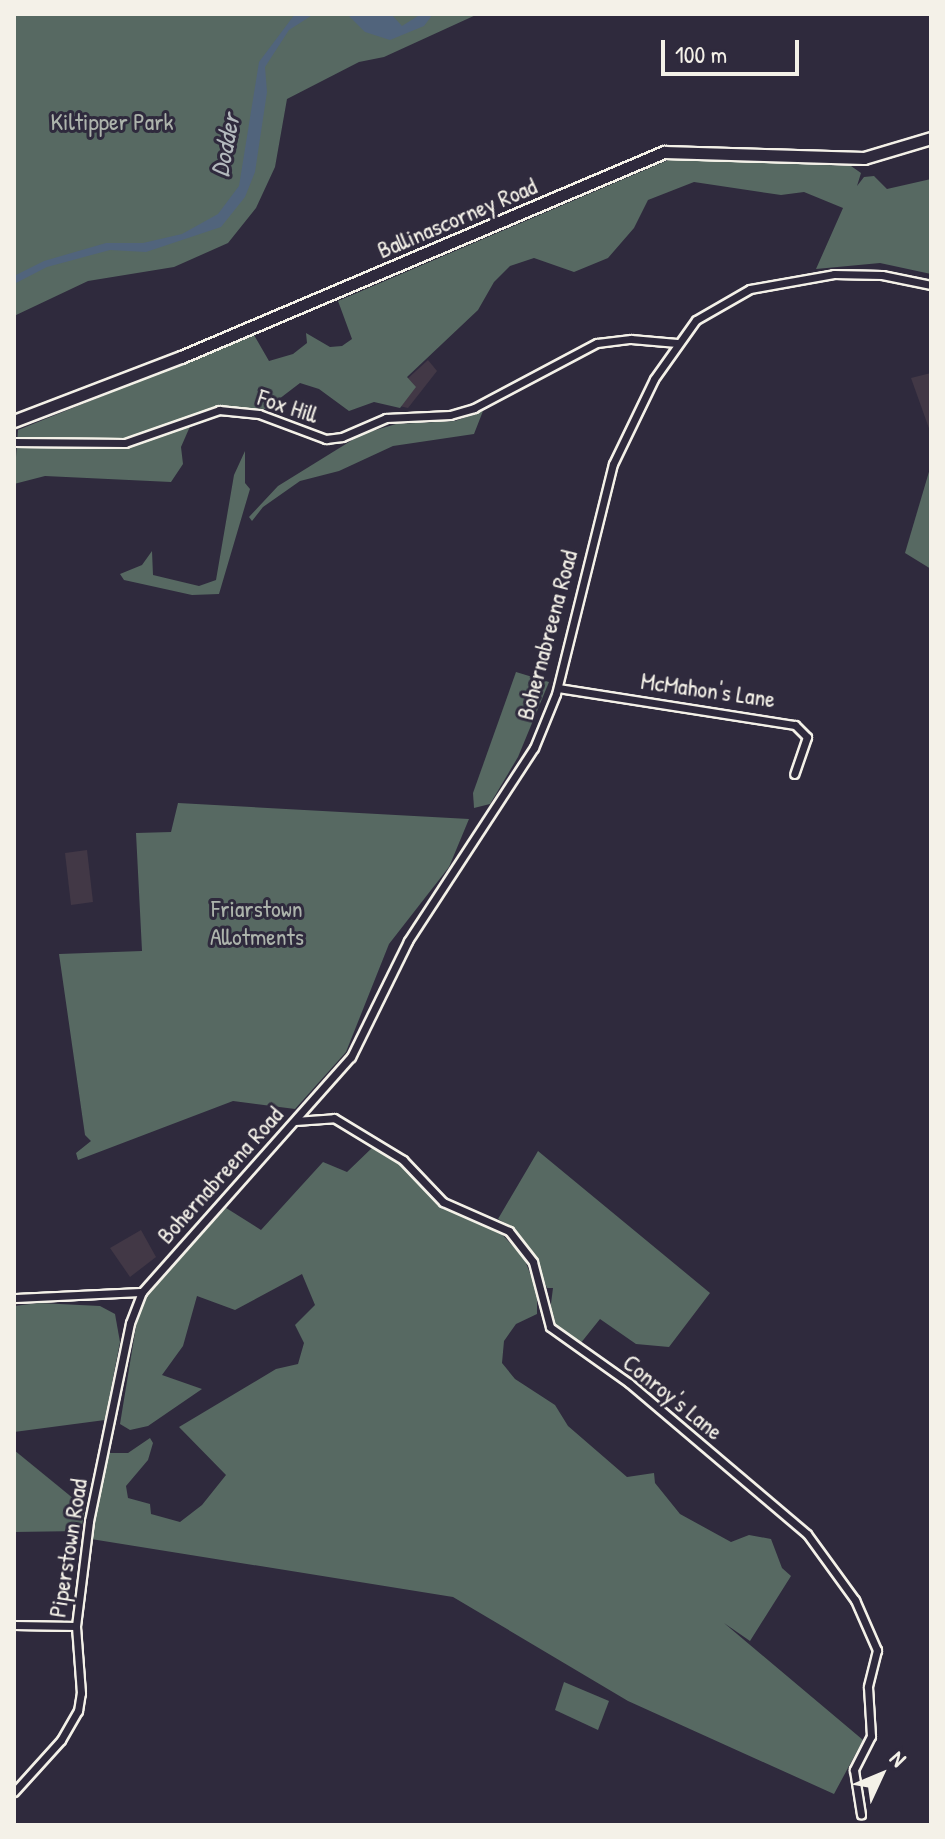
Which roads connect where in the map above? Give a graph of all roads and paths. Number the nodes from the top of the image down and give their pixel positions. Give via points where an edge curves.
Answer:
1 (931, 138) edge
2 (931, 285) edge
3 (677, 343) junction
4 (14, 421) edge
5 (14, 442) edge
6 (558, 688) junction
7 (794, 774) dead end
8 (295, 1121) junction
9 (142, 1292) junction
10 (14, 1298) edge
11 (14, 1625) edge
12 (76, 1626) junction
13 (14, 1792) edge
14 (861, 1814) dead end

1 - 4 main road, Ballinascorney Road via 864,158 656,155 507,222
2 - 3 street, Bohernabreena Road via 863,274 768,283 721,302
3 - 5 street, Fox Hill via 597,343 474,408 450,415 386,418 342,437 312,436 259,414 219,410 125,443
3 - 6 street, Bohernabreena Road via 633,416 613,464
6 - 7 street, McMahon's Lane via 795,725 807,737
6 - 8 street, Bohernabreena Road via 534,748 408,941 351,1057
8 - 9 street, Bohernabreena Road
8 - 14 street, Conroy's Lane via 334,1118 403,1160 443,1202 509,1231 533,1262 550,1327 629,1383 807,1534 855,1600 877,1650 868,1687 871,1736 854,1770
9 - 10 street
9 - 12 street, Piperstown Road via 130,1323 89,1521
11 - 12 street
12 - 13 street, Piperstown Road via 78,1711 54,1749

